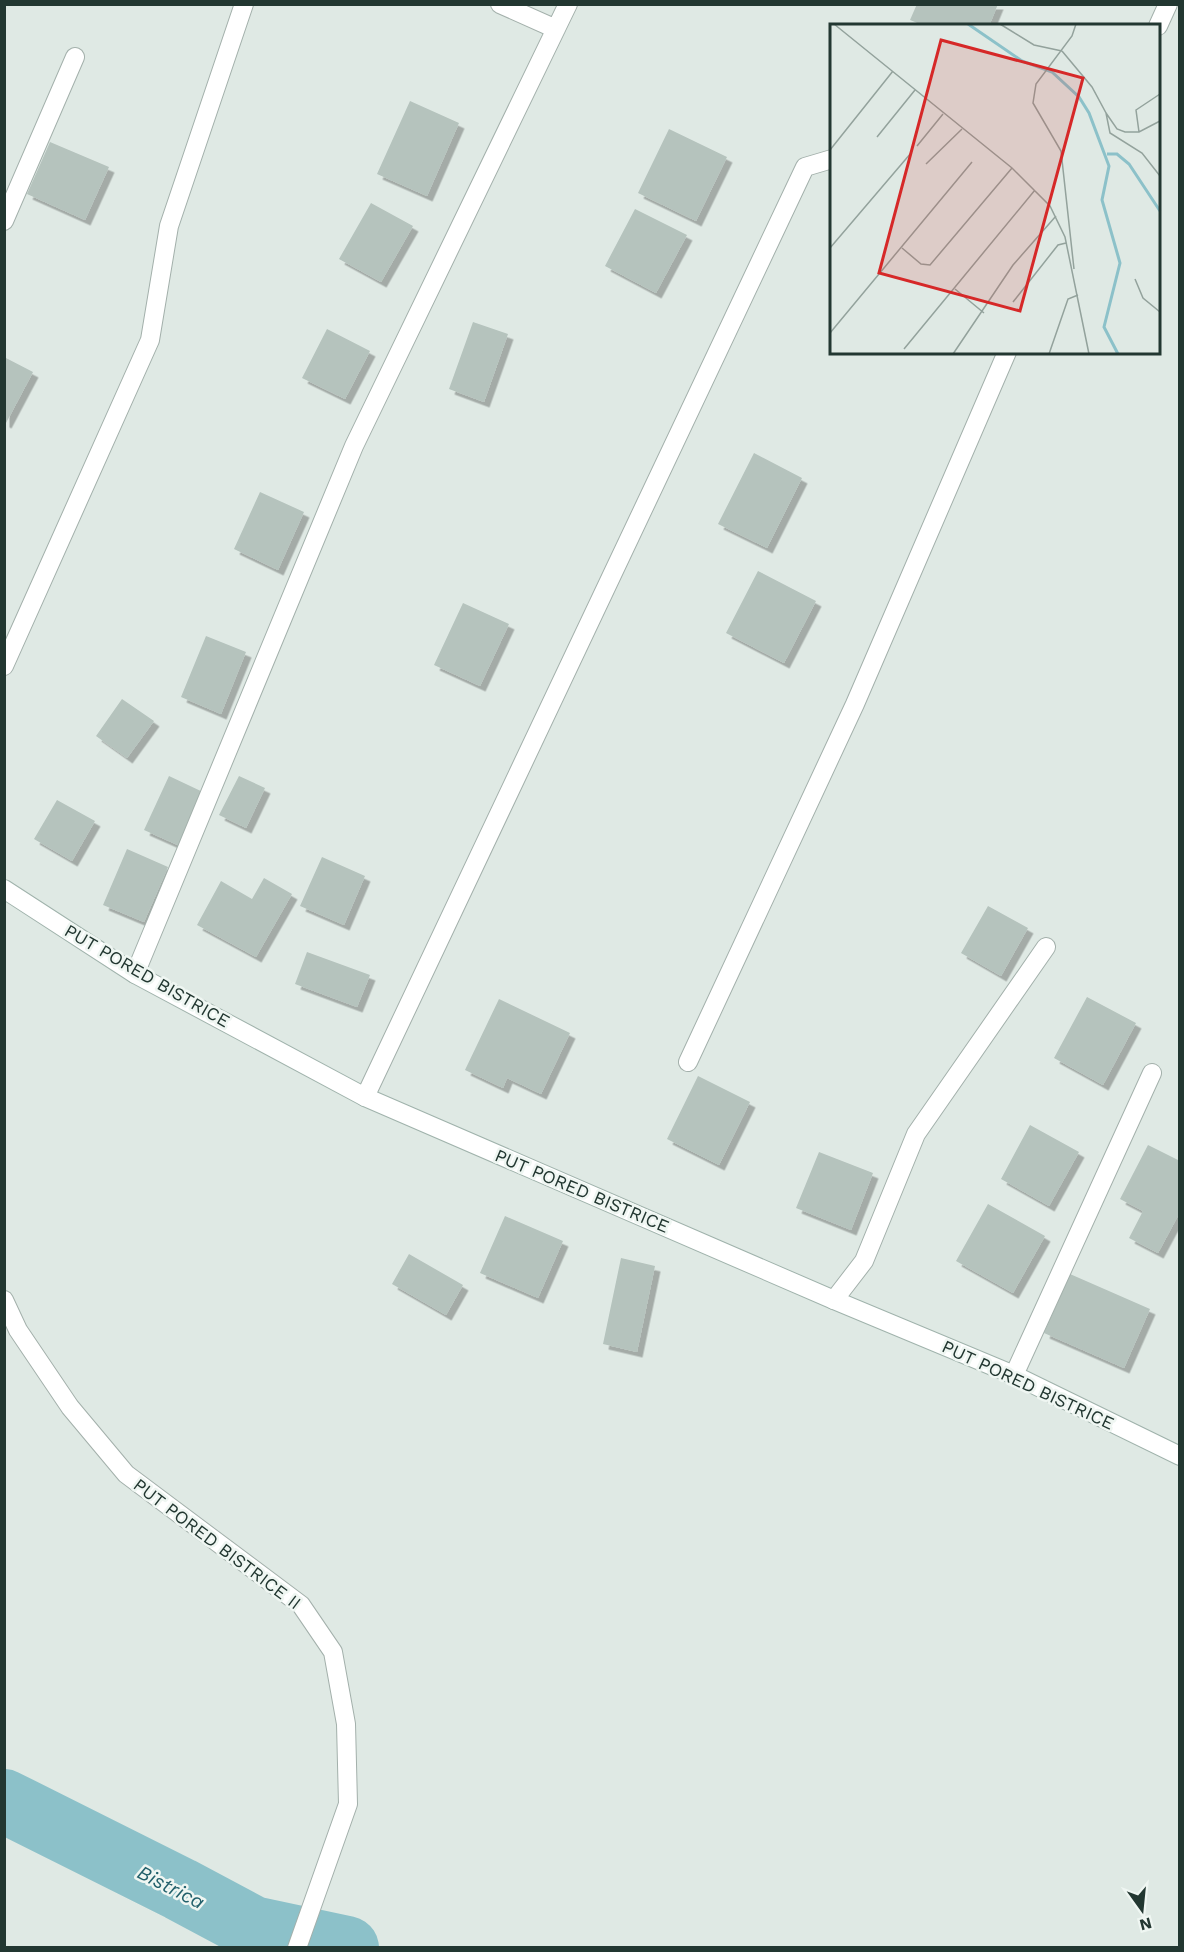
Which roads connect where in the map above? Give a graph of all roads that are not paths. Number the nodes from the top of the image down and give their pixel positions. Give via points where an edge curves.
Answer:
1 (244, 4) edge
2 (500, 4) edge
3 (568, 4) edge
4 (1168, 4) edge
5 (1159, 24) edge
6 (556, 29) junction
7 (75, 57) dead end
8 (830, 159) edge
9 (4, 221) edge
10 (1006, 354) edge
11 (4, 666) edge
12 (4, 890) edge
13 (1046, 947) dead end
14 (135, 974) junction
15 (688, 1062) dead end
16 (1152, 1073) dead end
17 (365, 1097) junction
18 (4, 1300) edge
19 (834, 1300) junction
20 (1014, 1375) junction
21 (1179, 1456) edge
22 (297, 1947) edge

1 - 11 street via 169,226 150,340
2 - 6 street
3 - 6 street
4 - 5 street
6 - 14 street via 354,446
7 - 9 street
8 - 17 street via 805,167
10 - 15 street via 855,704
12 - 14 street, PUT PORED BISTRICE
13 - 19 street via 916,1134 864,1261
14 - 17 street, PUT PORED BISTRICE
16 - 20 street
17 - 19 street, PUT PORED BISTRICE
18 - 22 street, PUT PORED BISTRICE II via 18,1330 70,1407 126,1474 301,1605 333,1652 346,1724 348,1804
19 - 20 street, PUT PORED BISTRICE
20 - 21 street, PUT PORED BISTRICE

